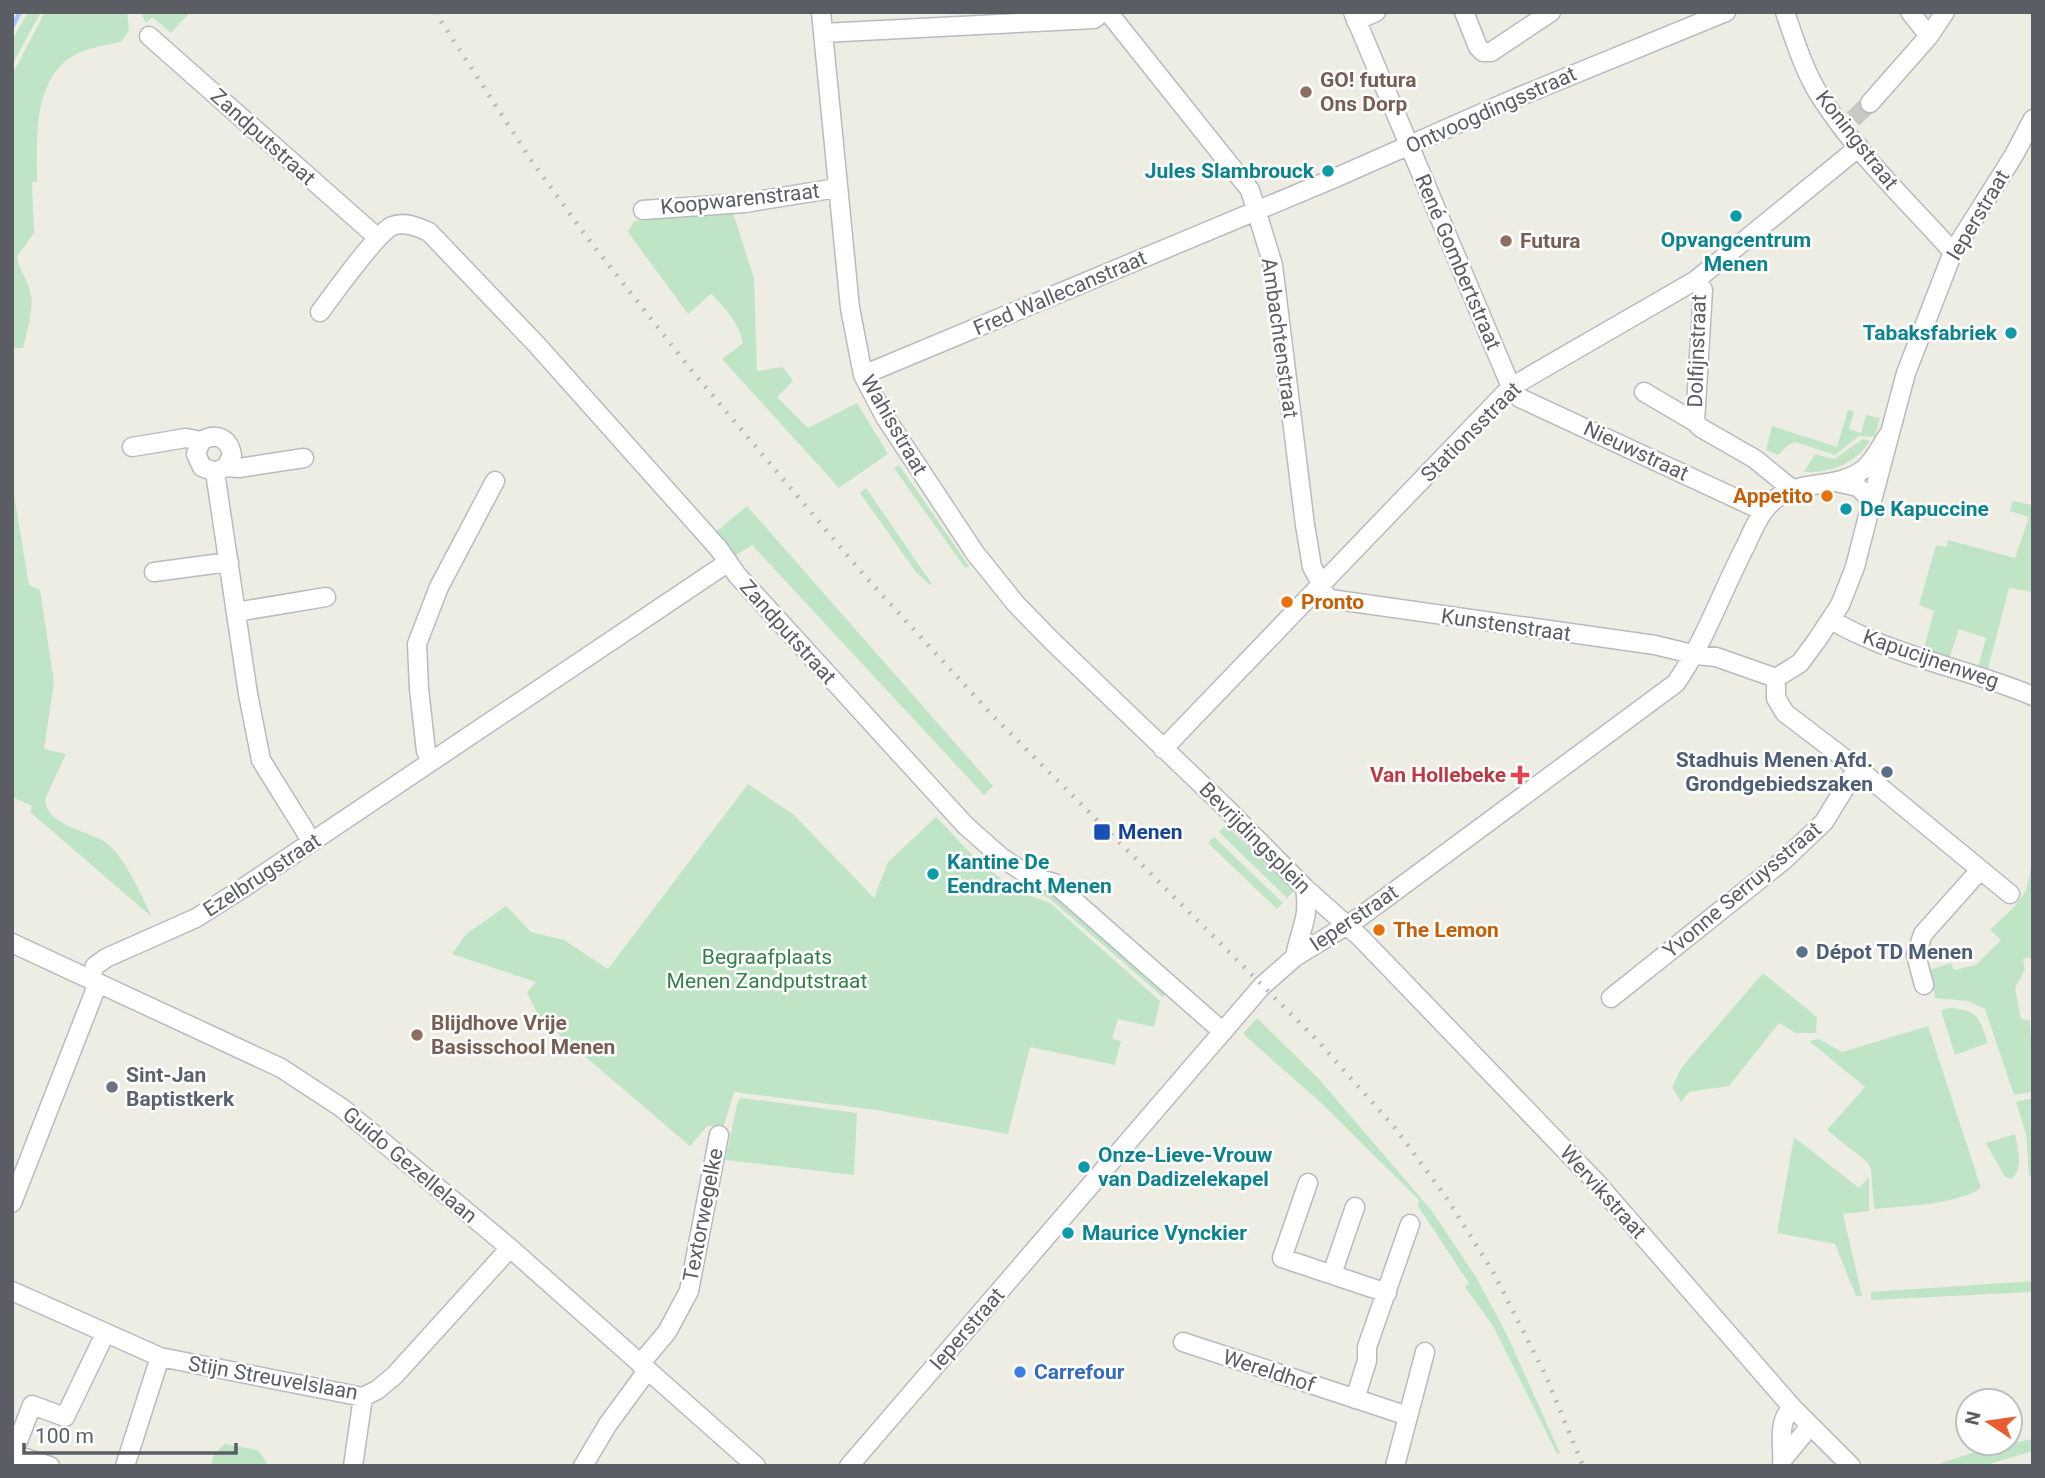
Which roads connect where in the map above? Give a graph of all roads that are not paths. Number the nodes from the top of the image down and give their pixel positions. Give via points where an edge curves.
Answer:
1 (821, 12) edge
2 (1102, 12) edge
3 (1108, 12) edge
4 (1376, 12) edge
5 (1464, 12) edge
6 (1551, 12) edge
7 (1726, 12) edge
8 (1785, 12) edge
9 (1910, 12) edge
10 (1945, 12) edge
11 (1354, 16) edge
12 (823, 33) junction
13 (149, 36) dead end
14 (1929, 36) junction
15 (1870, 103) tunnel mouth
16 (2033, 119) edge
17 (1409, 146) junction
18 (1859, 147) junction
19 (837, 188) junction
20 (643, 210) dead end
21 (1257, 211) junction
22 (378, 238) junction
23 (1953, 252) junction
24 (1696, 280) junction
25 (320, 312) dead end
26 (863, 375) junction
27 (1511, 387) junction
28 (1644, 392) dead end
29 (1695, 422) junction
30 (1889, 434) junction
31 (201, 441) junction
32 (132, 447) dead end
33 (304, 458) dead end
34 (220, 470) junction
35 (495, 481) dead end
36 (1836, 482) junction
37 (1790, 490) junction
38 (1870, 508) junction
39 (1763, 512) junction
40 (229, 562) junction
41 (727, 563) junction
42 (154, 572) dead end
43 (1321, 587) junction
44 (326, 597) dead end
45 (236, 612) junction
46 (1831, 619) junction
47 (1696, 655) junction
48 (1776, 678) junction
49 (2033, 696) edge
50 (1163, 749) junction
51 (432, 761) junction
52 (1857, 768) junction
53 (312, 842) junction
54 (1979, 870) junction
55 (1305, 888) junction
56 (2010, 894) dead end
57 (1348, 925) junction
58 (12, 943) edge
59 (1295, 957) junction
60 (94, 981) junction
61 (1924, 985) dead end
62 (1611, 998) dead end
63 (1223, 1032) junction
64 (719, 1135) dead end
65 (1308, 1183) dead end
66 (12, 1203) edge
67 (1355, 1207) dead end
68 (1410, 1224) dead end
69 (510, 1248) junction
70 (1332, 1274) junction
71 (12, 1291) edge
72 (1387, 1293) junction
73 (104, 1334) junction
74 (1182, 1342) dead end
75 (1426, 1352) dead end
76 (160, 1357) junction
77 (643, 1367) junction
78 (363, 1397) junction
79 (1355, 1399) junction
80 (1792, 1407) junction
81 (1408, 1416) junction
82 (1810, 1426) junction
83 (1782, 1462) edge
84 (50, 1466) edge
85 (125, 1466) edge
86 (353, 1466) edge
87 (583, 1466) edge
88 (756, 1466) edge
89 (849, 1466) edge
90 (1395, 1466) edge
91 (1851, 1466) edge

1 - 12 street, Wahisstraat
2 - 12 street via 1094,19
3 - 21 street, Ambachtenstraat via 1250,190
4 - 11 street
5 - 6 street via 1483,52 1491,52
7 - 17 street, Ontvoogdingsstraat
8 - 18 street, Koningstraat via 1820,96 1848,124
9 - 14 street
10 - 14 street
11 - 17 street, René Gombertstraat
12 - 19 street, Wahisstraat
13 - 22 street, Zandputstraat
14 - 15 street
16 - 23 street, Ieperstraat
17 - 21 street, Ontvoogdingsstraat
17 - 27 street, René Gombertstraat
18 - 23 street, Koningstraat
18 - 24 street, Stationsstraat
19 - 20 street, Koopwarenstraat via 745,203
19 - 26 street, Wahisstraat via 850,308
21 - 26 street, Fred Wallecanstraat
21 - 43 street, Ambachtenstraat via 1273,265 1304,525
22 - 25 street, Zandputstraat
22 - 41 street, Zandputstraat via 392,226 403,224 429,232 537,345
23 - 30 street, Ieperstraat via 1906,373
24 - 27 street, Stationsstraat
24 - 29 street, Dolfijnstraat via 1703,290
26 - 50 street, Wahisstraat via 975,553 1051,640
27 - 39 street, Nieuwstraat via 1520,398
27 - 43 street, Stationsstraat
28 - 29 street, Dolfijnstraat
29 - 37 street, Dolfijnstraat via 1755,459
30 - 36 street, Ieperstraat via 1865,468
30 - 38 street, Ieperstraat
31 - 32 street via 186,438
31 - 34 street via 197,461 207,471
31 - 34 street via 214,436 227,442 232,455
33 - 34 street
34 - 40 street
35 - 51 street via 445,575 417,644 426,751
36 - 37 street, Ieperstraat
36 - 38 street via 1863,491
37 - 39 street, Ieperstraat
38 - 46 street via 1847,589
39 - 47 street, Ieperstraat
40 - 42 street
40 - 45 street
41 - 51 street, Ezelbrugstraat
41 - 63 street, Zandputstraat via 965,825 1031,877 1054,883
43 - 47 street, Kunstenstraat via 1330,599 1655,645
43 - 50 street, Stationsstraat
44 - 45 street
45 - 53 street via 261,760
46 - 48 street via 1800,663
46 - 49 street, Kapucijnenweg via 1908,655
47 - 48 street via 1716,657
47 - 57 street, Ieperstraat via 1676,684
48 - 52 street via 1776,698 1785,713
50 - 55 street, Bevrijdingsplein
51 - 53 street, Ezelbrugstraat
52 - 54 street
52 - 62 street, Yvonne Serruysstraat via 1824,822 1784,860
53 - 60 street, Ezelbrugstraat via 196,918 106,958 95,966
54 - 56 street
54 - 61 street via 1923,934 1916,955
55 - 57 street, Bevrijdingsplein
55 - 59 street via 1307,915
57 - 59 street, Ieperstraat
57 - 80 street, Wervikstraat via 1595,1181
58 - 60 street, Guido Gezellelaan
59 - 63 street, Ieperstraat via 1262,986
60 - 66 street
60 - 69 street, Guido Gezellelaan via 281,1068 317,1090
63 - 89 street, Ieperstraat
64 - 77 street, Textorwegelke via 689,1291
65 - 70 street via 1282,1258
67 - 70 street
68 - 72 street
69 - 77 street, Guido Gezellelaan
69 - 78 street, Stijn Streuvelslaan via 395,1375
70 - 72 street
71 - 73 street, Stijn Streuvelslaan
72 - 79 street via 1367,1346
73 - 76 street, Stijn Streuvelslaan
73 - 84 street via 65,1417 32,1405 13,1454
74 - 79 street, Wereldhof
75 - 81 street
76 - 78 street, Stijn Streuvelslaan
76 - 85 street
77 - 87 street, Textorwegelke
77 - 88 street, Guido Gezellelaan
78 - 86 street
79 - 81 street, Wereldhof
80 - 82 street, Wervikstraat
80 - 83 street via 1781,1432
81 - 90 street
82 - 83 street
82 - 91 street, Wervikstraat

